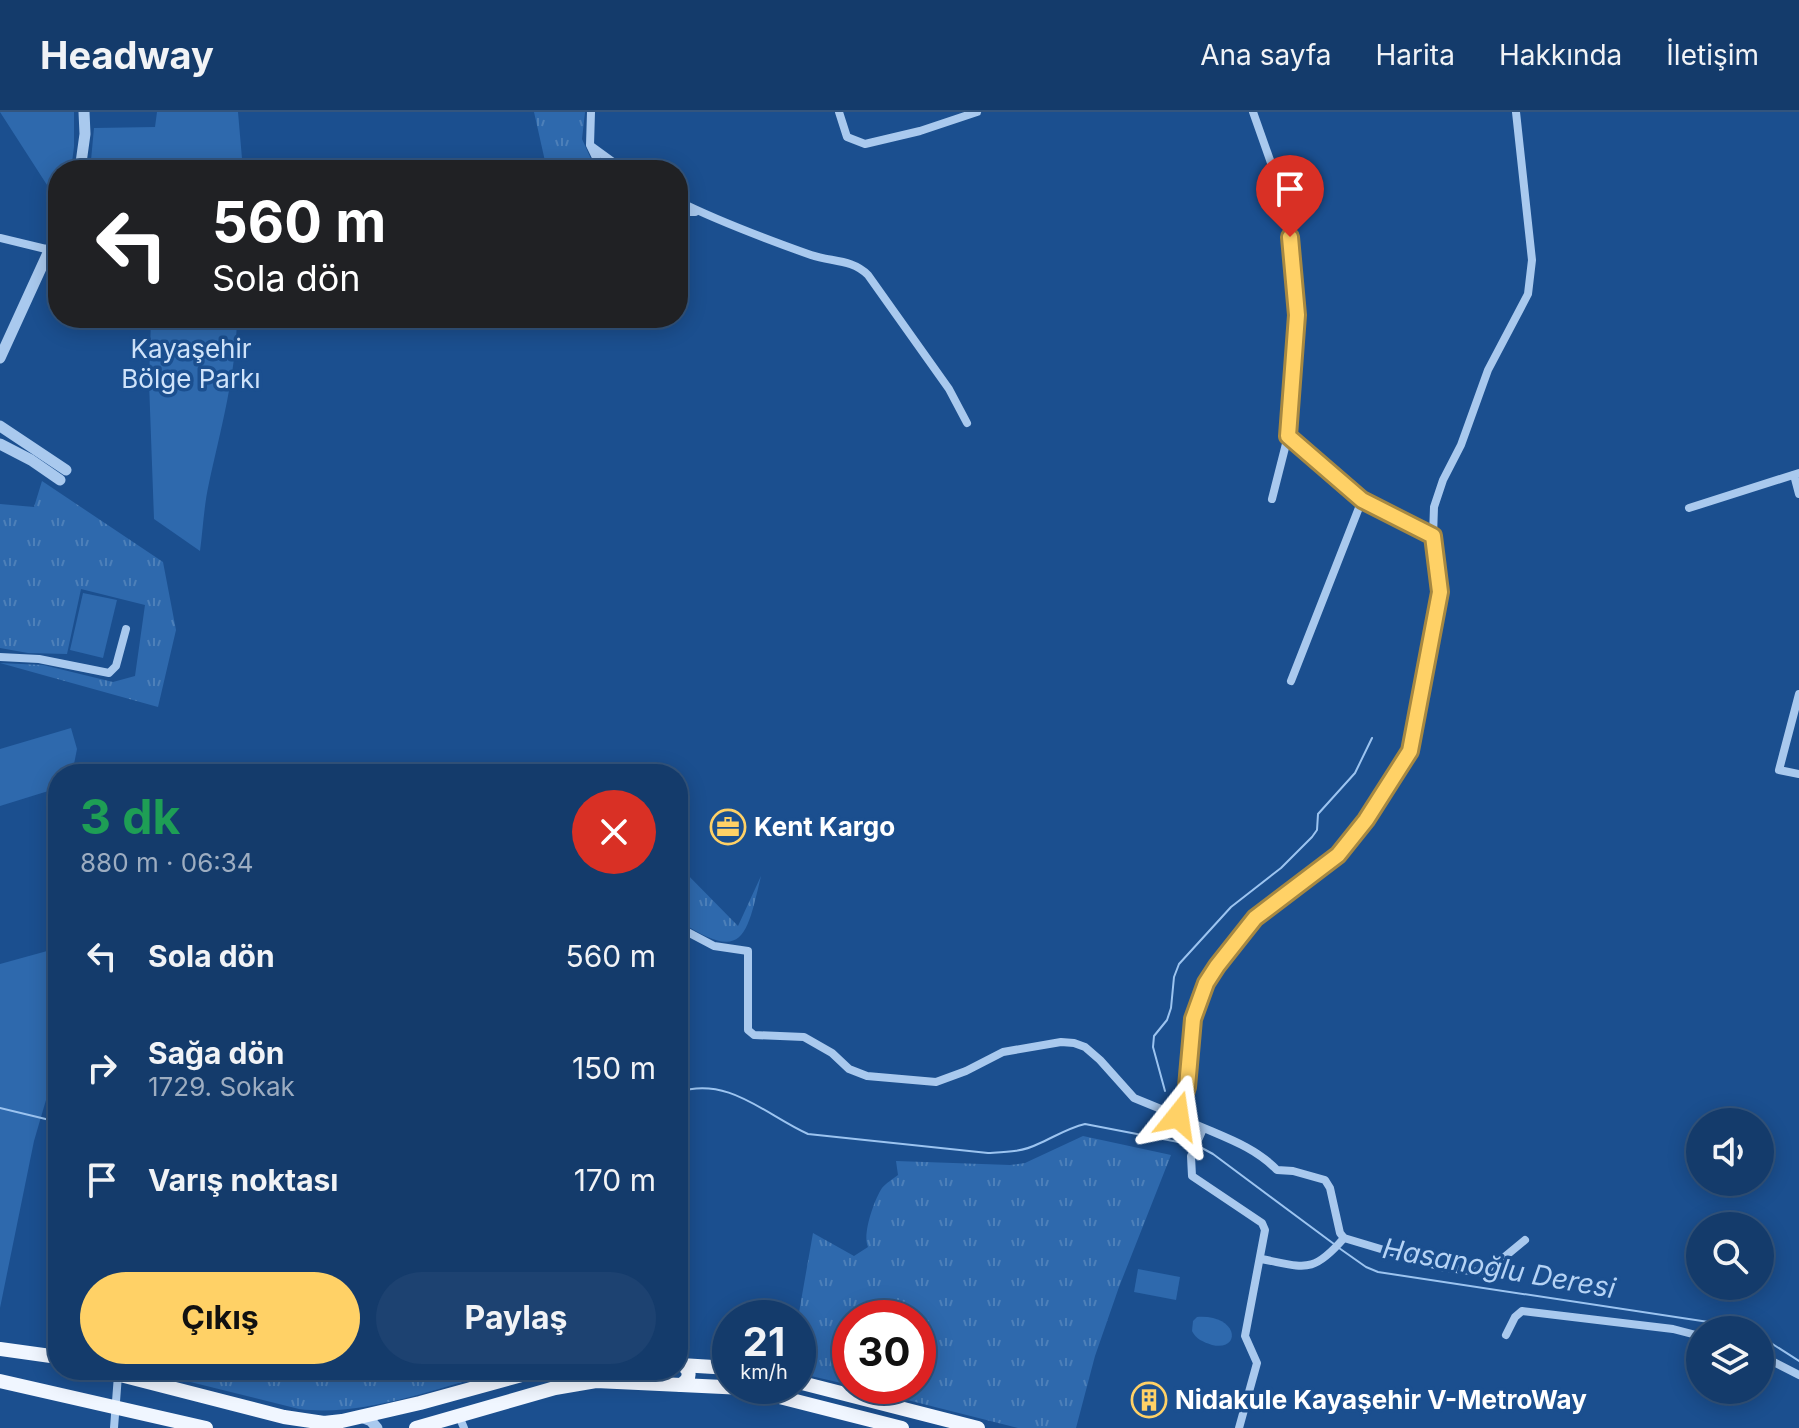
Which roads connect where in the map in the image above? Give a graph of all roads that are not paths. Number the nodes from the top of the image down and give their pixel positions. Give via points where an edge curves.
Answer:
1 (84, 112) edge
2 (591, 112) edge
3 (839, 112) edge
4 (977, 112) edge
5 (1253, 112) edge
6 (1516, 112) edge
7 (590, 145) junction
8 (81, 160) edge
9 (597, 160) edge
10 (610, 160) edge
11 (688, 206) edge
12 (688, 212) edge
13 (699, 212) junction
14 (0, 238) edge
15 (48, 250) edge
16 (48, 254) edge
17 (0, 358) edge
18 (967, 423) dead end
19 (0, 426) edge
20 (1288, 436) junction
21 (0, 444) edge
22 (1796, 474) edge
23 (1799, 494) edge
24 (1272, 499) dead end
25 (1362, 500) junction
26 (1689, 508) dead end
27 (1433, 536) junction
28 (126, 629) dead end
29 (0, 657) edge
30 (1291, 681) dead end
31 (1799, 694) edge
32 (1799, 774) edge
33 (688, 932) edge
34 (1178, 1116) junction
35 (1203, 1129) junction
36 (1525, 1240) dead end
37 (1339, 1244) junction
38 (1261, 1259) junction
39 (1686, 1332) edge
40 (1506, 1335) dead end
41 (0, 1349) edge
42 (48, 1356) edge
43 (1774, 1362) edge
44 (688, 1365) edge
45 (712, 1367) edge
46 (1799, 1375) edge
47 (117, 1380) edge
48 (139, 1380) edge
49 (502, 1380) edge
50 (688, 1380) edge
51 (0, 1381) edge
52 (681, 1385) junction
53 (816, 1387) edge
54 (244, 1405) junction
55 (114, 1408) junction
56 (361, 1417) junction
57 (461, 1422) edge
58 (114, 1428) edge
59 (206, 1428) edge
60 (265, 1428) edge
61 (377, 1428) edge
62 (416, 1428) edge
63 (902, 1428) edge
64 (978, 1428) edge
65 (1239, 1428) edge

1 - 8 street
2 - 7 street
3 - 4 street via 847,137 865,144
5 - 20 street via 1288,211 1297,315
6 - 27 street via 1532,260 1528,294 1488,370 1443,480 1434,507
7 - 9 street
7 - 10 street
11 - 13 street
12 - 13 street
13 - 18 street via 812,255 857,264 949,389
14 - 15 street
16 - 17 street
19 - 21 street via 63,475
20 - 24 street
20 - 25 street
22 - 23 street
22 - 26 street
25 - 27 street
25 - 30 street
27 - 34 street via 1440,592 1410,751 1338,855 1255,918 1206,983 1193,1019 1187,1087
28 - 29 street via 116,666 109,673
31 - 32 street via 1779,770
33 - 34 street via 714,946 748,951 748,1030 754,1035 804,1037 867,1076 936,1082 1003,1052 1074,1043 1100,1060 1134,1098
34 - 35 street
35 - 37 street via 1238,1142 1277,1170 1325,1180
35 - 38 street via 1191,1156 1192,1176 1262,1223
36 - 37 street via 1485,1273
37 - 38 street via 1323,1261 1303,1267
38 - 65 street via 1245,1336 1257,1363
39 - 40 street via 1522,1311
41 - 42 main road
43 - 46 street
44 - 45 main road
47 - 55 street
48 - 54 main road
49 - 56 main road
50 - 52 main road
51 - 55 main road
52 - 57 main road via 596,1381 555,1388
52 - 63 main road via 744,1388
53 - 64 main road
54 - 56 main road via 309,1421
54 - 60 main road via 262,1414
55 - 58 street
55 - 59 main road
56 - 61 street
57 - 62 main road

